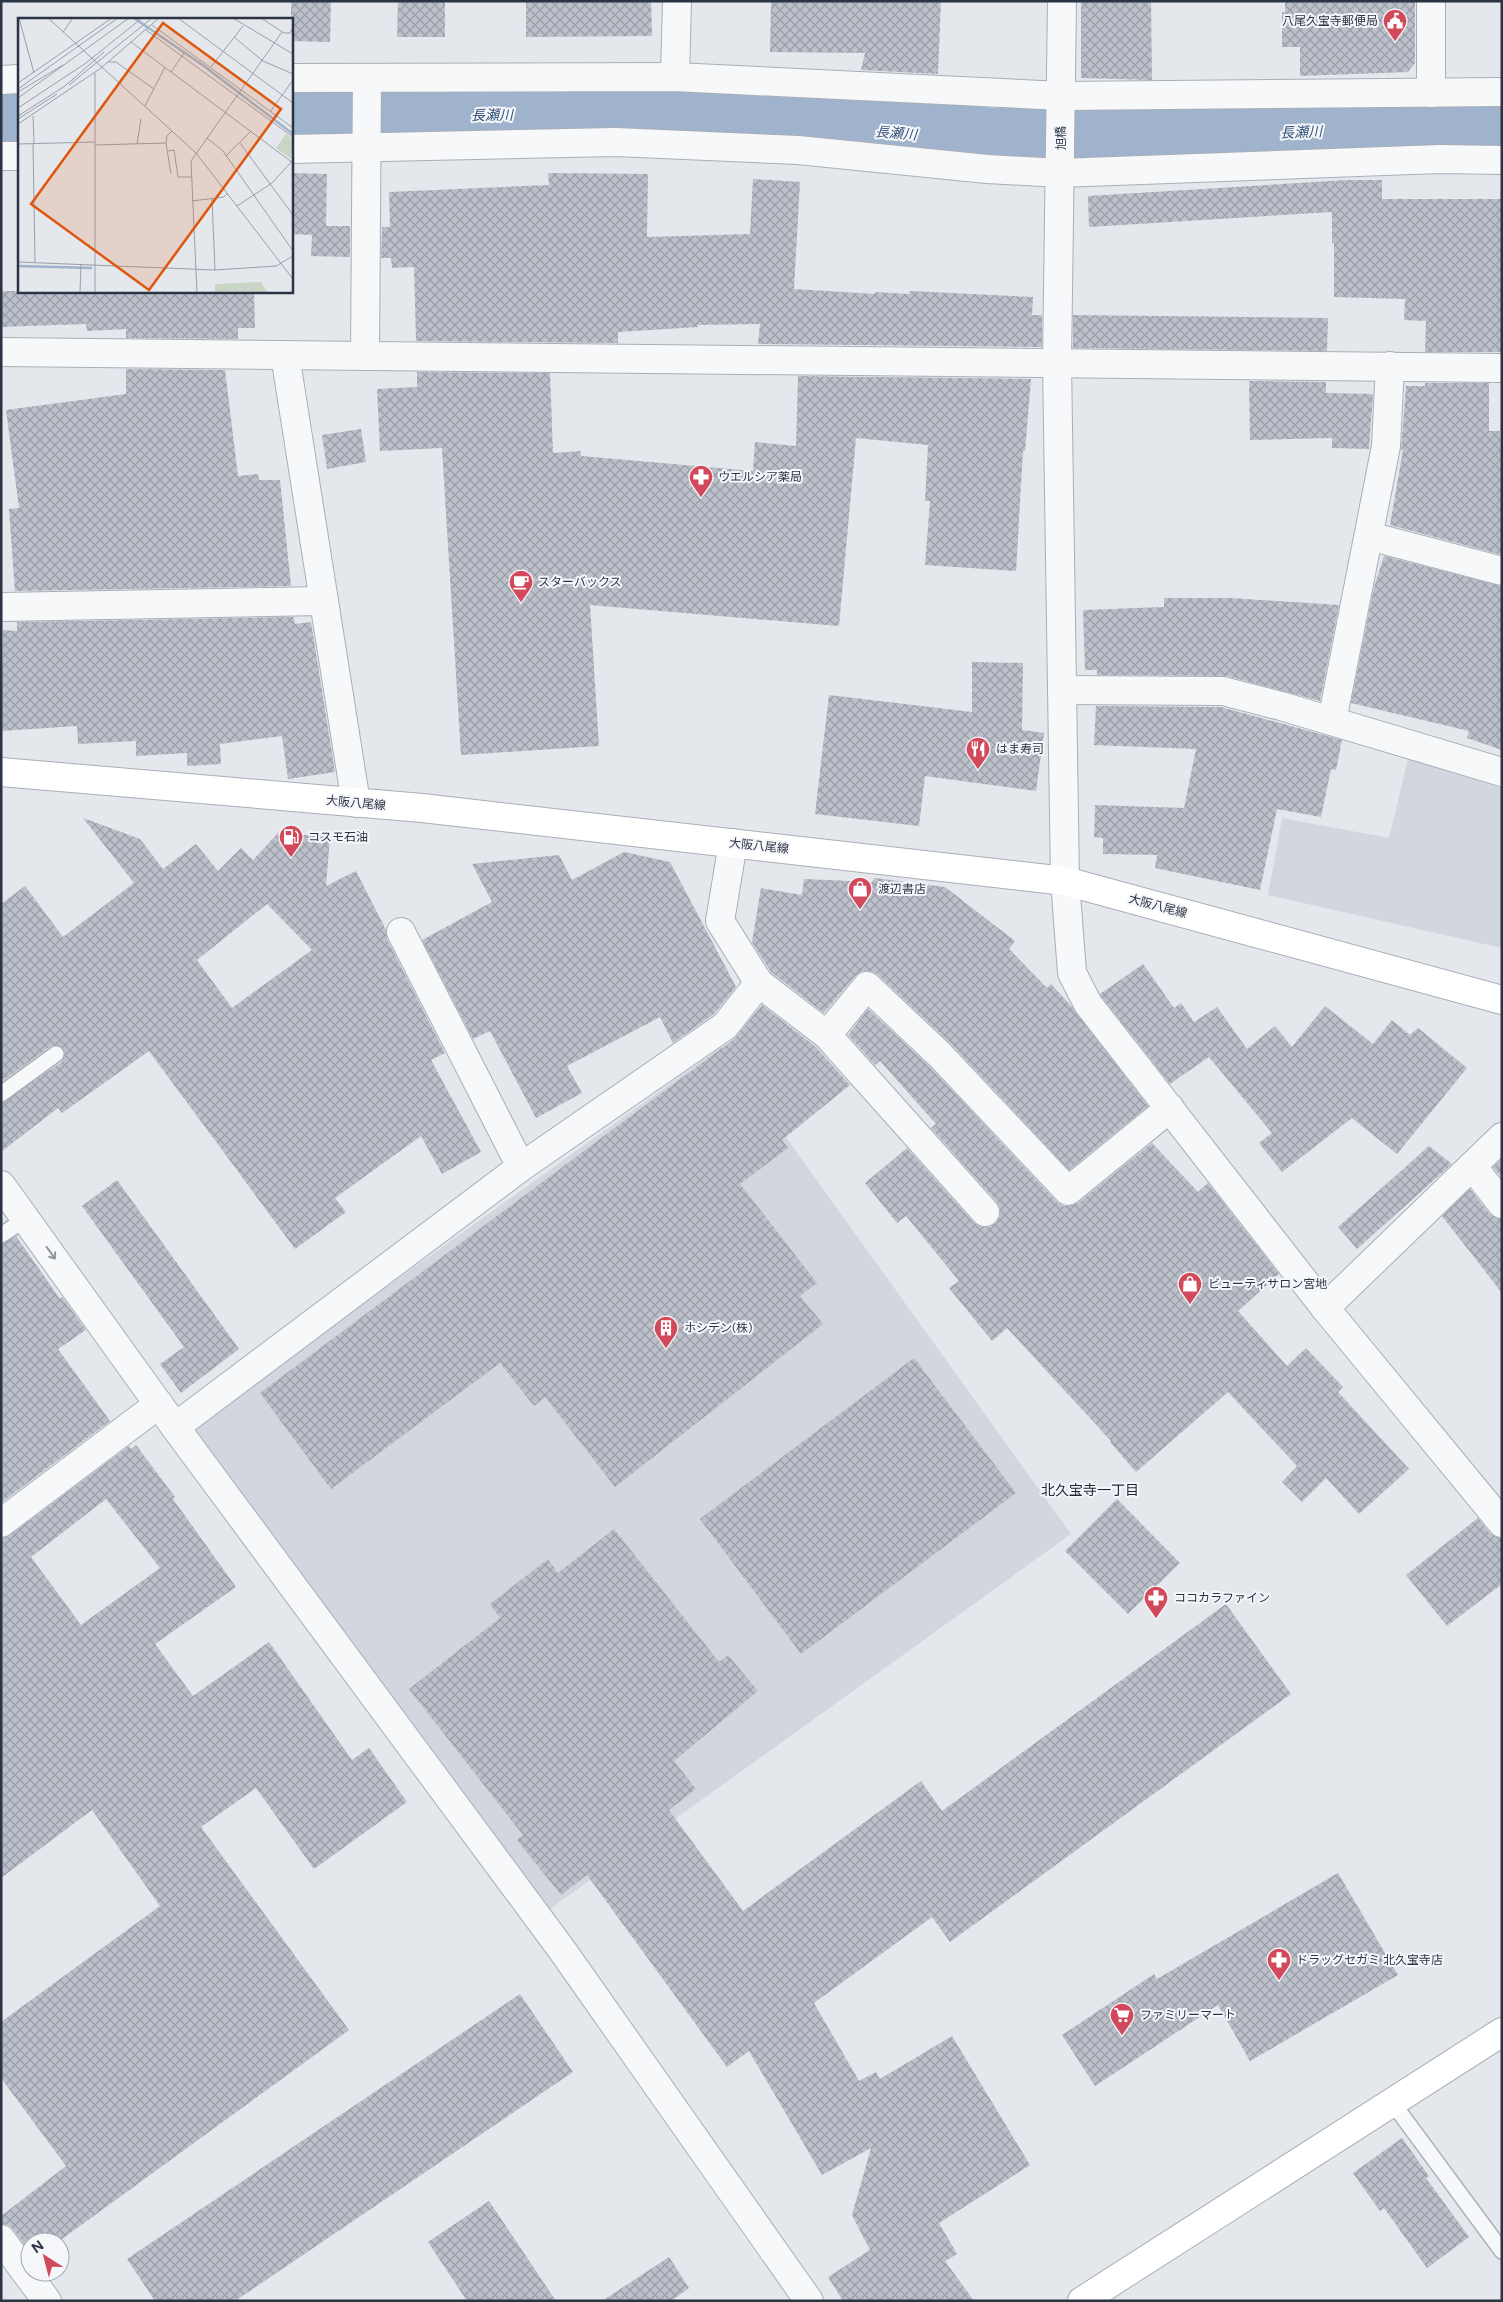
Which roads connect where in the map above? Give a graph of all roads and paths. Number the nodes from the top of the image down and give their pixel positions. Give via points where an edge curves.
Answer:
1 (677, 1) edge
2 (1062, 1) edge
3 (1431, 1) edge
4 (675, 77) junction
5 (292, 78) edge
6 (367, 78) junction
7 (1, 80) edge
8 (18, 80) edge
9 (1502, 92) edge
10 (1431, 93) junction
11 (1061, 106) junction
12 (366, 147) junction
13 (292, 149) edge
14 (1, 156) edge
15 (18, 156) edge
16 (1502, 160) edge
17 (1060, 166) junction
18 (1, 352) edge
19 (285, 355) junction
20 (365, 356) junction
21 (1057, 362) junction
22 (1390, 366) junction
23 (1502, 368) edge
24 (1368, 536) junction
25 (1502, 571) edge
26 (324, 601) junction
27 (1, 607) edge
28 (1062, 690) junction
29 (1332, 721) junction
30 (1, 772) edge
31 (1502, 772) edge
32 (356, 803) junction
33 (733, 843) junction
34 (1065, 881) junction
35 (401, 932) dead end
36 (759, 983) junction
37 (1502, 1000) edge
38 (827, 1034) junction
39 (56, 1054) dead end
40 (1, 1094) edge
41 (1170, 1108) junction
42 (1502, 1137) edge
43 (520, 1166) junction
44 (1472, 1166) junction
45 (1, 1185) edge
46 (1502, 1204) edge
47 (985, 1212) dead end
48 (26, 1219) junction
49 (1, 1234) edge
50 (1326, 1308) junction
51 (159, 1404) junction
52 (176, 1426) junction
53 (1, 1523) edge
54 (1502, 1523) edge
55 (1502, 2032) edge
56 (1392, 2102) junction
57 (1, 2239) edge
58 (1502, 2251) edge
59 (47, 2301) edge
60 (809, 2301) edge
61 (1082, 2301) edge

1 - 4 street
2 - 11 street, 旭橋
3 - 10 street
4 - 6 street
4 - 11 street
5 - 6 street
6 - 12 street
7 - 8 street
9 - 10 street
10 - 11 street
11 - 17 street, 旭橋
12 - 13 street
12 - 17 street via 615,142 798,150 987,169
12 - 20 street
14 - 15 street
16 - 17 street
17 - 21 street, 旭橋
18 - 19 street
19 - 20 street
19 - 26 street
20 - 21 street
21 - 22 street
21 - 28 street, 旭橋
22 - 23 street
22 - 24 street via 1386,446
24 - 25 street
24 - 29 street
26 - 27 street
26 - 32 street
28 - 29 street via 1223,690
28 - 34 street, 旭橋
29 - 31 street
30 - 32 main road, 大阪八尾線
32 - 33 main road, 大阪八尾線
33 - 34 main road, 大阪八尾線
33 - 36 street via 720,921
34 - 37 main road, 大阪八尾線
34 - 41 street, 旭橋 via 1072,973 1088,1004
35 - 43 street
36 - 38 street
36 - 43 street via 725,1026
38 - 41 street via 867,986 940,1055 1068,1191
38 - 47 street
39 - 40 lane
41 - 50 street, 旭橋
42 - 44 street
43 - 52 street
44 - 46 street
44 - 50 street
45 - 48 street
48 - 49 lane
48 -> 51 street
50 - 54 street, 旭橋
51 - 52 street
51 - 53 street
52 - 60 street via 562,1950
55 - 56 main road
56 - 58 lane
56 - 61 main road
57 - 59 street

